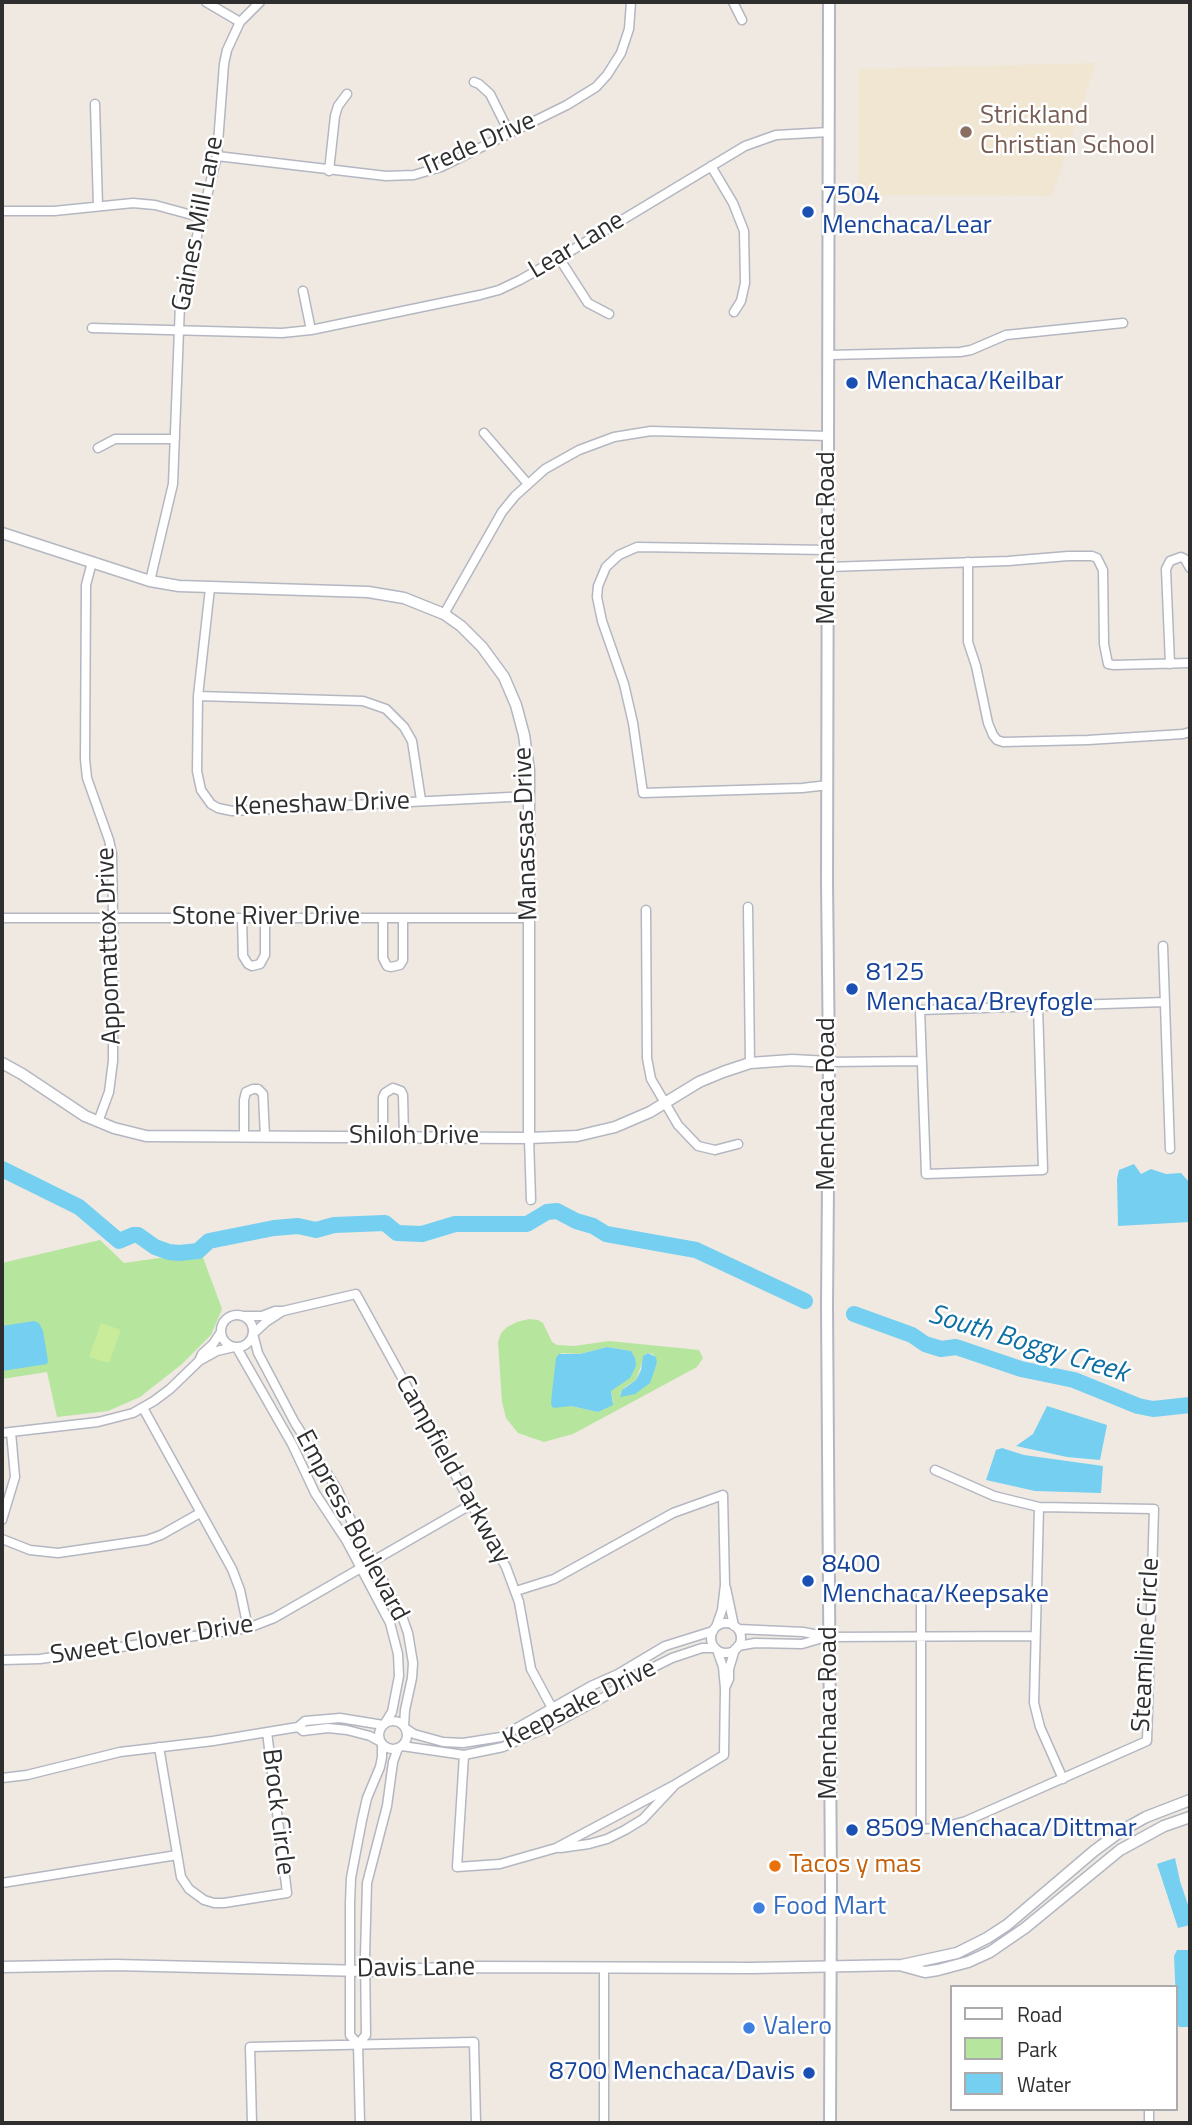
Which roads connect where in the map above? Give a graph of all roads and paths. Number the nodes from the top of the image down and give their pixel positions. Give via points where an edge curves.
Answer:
1 (206, 2) edge
2 (260, 2) edge
3 (631, 2) edge
4 (733, 2) edge
5 (829, 2) edge
6 (742, 20) dead end
7 (240, 22) junction
8 (474, 82) dead end
9 (347, 94) dead end
10 (95, 104) dead end
11 (829, 132) junction
12 (510, 134) junction
13 (217, 156) junction
14 (711, 166) junction
15 (329, 171) junction
16 (97, 206) junction
17 (2, 211) edge
18 (203, 218) junction
19 (559, 258) junction
20 (303, 291) dead end
21 (734, 312) dead end
22 (609, 314) dead end
23 (1123, 323) dead end
24 (92, 328) dead end
25 (311, 330) junction
26 (180, 331) junction
27 (828, 355) junction
28 (484, 433) dead end
29 (829, 436) junction
30 (175, 439) junction
31 (98, 448) dead end
32 (528, 484) junction
33 (2, 535) edge
34 (828, 550) junction
35 (92, 562) junction
36 (968, 562) junction
37 (828, 567) junction
38 (1190, 568) edge
39 (150, 581) junction
40 (211, 588) junction
41 (444, 614) junction
42 (1190, 663) edge
43 (1170, 664) junction
44 (198, 696) junction
45 (1190, 732) edge
46 (828, 785) junction
47 (529, 796) junction
48 (421, 800) junction
49 (748, 907) dead end
50 (646, 910) dead end
51 (2, 918) edge
52 (113, 918) junction
53 (242, 918) junction
54 (265, 918) junction
55 (383, 918) junction
56 (530, 918) junction
57 (403, 919) junction
58 (1163, 946) dead end
59 (1165, 1002) junction
60 (1038, 1006) junction
61 (922, 1061) junction
62 (829, 1062) junction
63 (2, 1063) edge
64 (750, 1063) junction
65 (664, 1104) junction
66 (98, 1122) junction
67 (265, 1137) junction
68 (383, 1137) junction
69 (404, 1137) junction
70 (244, 1138) junction
71 (529, 1138) junction
72 (738, 1144) dead end
73 (1170, 1149) dead end
74 (531, 1200) dead end
75 (283, 1311) junction
76 (244, 1316) junction
77 (221, 1332) junction
78 (254, 1334) junction
79 (236, 1347) junction
80 (199, 1361) junction
81 (143, 1408) junction
82 (6, 1433) edge
83 (935, 1470) dead end
84 (472, 1504) junction
85 (1039, 1507) junction
86 (200, 1513) junction
87 (2, 1520) edge
88 (2, 1539) edge
89 (373, 1562) junction
90 (362, 1569) junction
91 (725, 1585) junction
92 (516, 1591) junction
93 (921, 1594) dead end
94 (248, 1628) junction
95 (736, 1628) junction
96 (715, 1629) junction
97 (1035, 1636) junction
98 (829, 1637) junction
99 (921, 1637) junction
100 (737, 1647) junction
101 (716, 1649) junction
102 (5, 1658) edge
103 (724, 1688) junction
104 (552, 1707) junction
105 (559, 1721) junction
106 (384, 1724) junction
107 (298, 1727) junction
108 (405, 1727) junction
109 (267, 1732) junction
110 (381, 1743) junction
111 (159, 1747) junction
112 (400, 1747) junction
113 (464, 1755) junction
114 (2, 1778) edge
115 (1063, 1779) junction
116 (676, 1784) junction
117 (1190, 1800) edge
118 (1190, 1816) edge
119 (1107, 1841) junction
120 (556, 1848) junction
121 (177, 1855) junction
122 (2, 1883) edge
123 (1065, 1894) junction
124 (902, 1965) junction
125 (831, 1966) junction
126 (2, 1968) edge
127 (604, 1968) junction
128 (349, 1971) junction
129 (365, 1971) junction
130 (358, 2045) junction
131 (251, 2123) edge
132 (360, 2123) edge
133 (476, 2123) edge
134 (604, 2123) edge
135 (830, 2123) edge

1 - 7 street
2 - 7 street, Gaines Mill Lane
3 - 12 street, Trede Drive via 629,29 607,75 584,96
4 - 6 street
5 - 11 main road, Menchaca Road
7 - 13 street, Gaines Mill Lane via 224,64
8 - 12 street via 490,94
9 - 15 street via 335,116
10 - 16 street
11 - 14 street, Lear Lane via 765,138
11 - 27 main road, Menchaca Road
12 - 15 street, Trede Drive via 414,175
13 - 15 street, Trede Drive
13 - 18 street, Gaines Mill Lane
14 - 19 street, Lear Lane
14 - 21 street via 744,231 745,283
16 - 17 street
16 - 18 street via 155,205
18 - 26 street, Gaines Mill Lane via 183,288
19 - 22 street via 587,303
19 - 25 street, Lear Lane via 480,295
20 - 25 street
23 - 27 street via 1006,335 960,352
24 - 26 street, Lear Lane
25 - 26 street, Lear Lane
26 - 30 street, Gaines Mill Lane
27 - 29 main road, Menchaca Road
28 - 32 street
29 - 32 street via 664,430 630,433 579,450
29 - 34 main road, Menchaca Road
30 - 31 street via 115,439
30 - 39 street, Gaines Mill Lane via 171,497
32 - 41 street via 492,527
33 - 35 street, Manassas Drive
34 - 37 main road, Menchaca Road
34 - 46 street via 637,547 606,567 597,597 624,684 643,793
35 - 39 street, Manassas Drive
35 - 52 street, Appomattox Drive via 86,585 85,759 112,854
36 - 37 street
36 - 43 street via 1097,558 1102,570 1108,663
36 - 45 street via 968,642 988,723 997,740 1088,740
37 - 46 main road, Menchaca Road
38 - 43 street via 1181,557 1167,564
39 - 40 street, Manassas Drive
40 - 41 street, Manassas Drive via 385,594
40 - 44 street, Keneshaw Drive
41 - 47 street, Manassas Drive via 482,647 510,690 528,755
42 - 43 street
44 - 48 street via 363,701 386,709 412,741
44 - 48 street, Keneshaw Drive via 197,771 206,797 218,808 232,811
46 - 62 main road, Menchaca Road
47 - 48 street, Keneshaw Drive
47 - 56 street, Manassas Drive
49 - 64 street
50 - 65 street via 647,1058 651,1079
51 - 52 street, Stone River Drive
52 - 53 street, Stone River Drive
52 - 66 street, Appomattox Drive via 113,1061 109,1092
53 - 54 street, Stone River Drive
53 - 54 street via 243,956 252,966 260,964 265,955
54 - 55 street, Stone River Drive
55 - 57 street, Stone River Drive
55 - 57 street via 383,958 391,967 403,960
56 - 57 street, Stone River Drive
56 - 71 street, Manassas Drive
58 - 59 street
59 - 60 street
59 - 73 street
60 - 61 street via 920,1010
60 - 61 street via 1043,1170 926,1174
61 - 62 street
62 - 64 street, Shiloh Drive
62 - 98 main road, Menchaca Road
63 - 66 street, Shiloh Drive
64 - 65 street, Shiloh Drive via 699,1082
65 - 71 street, Shiloh Drive via 597,1132
65 - 72 street via 698,1146 715,1150
66 - 70 street, Shiloh Drive via 146,1136
67 - 68 street, Shiloh Drive
67 - 70 street, Shiloh Drive
67 - 70 street via 263,1094 253,1088 244,1100
68 - 69 street, Shiloh Drive
68 - 69 street via 383,1097 393,1088 403,1095
69 - 71 street, Shiloh Drive
71 - 74 street, Manassas Drive
75 - 76 street, Campfield Parkway
75 - 78 street, Campfield Parkway
75 - 84 street, Campfield Parkway via 356,1294
76 - 77 street via 228,1318
76 - 78 street via 252,1323
77 - 79 street via 225,1342
77 - 80 street
78 - 79 street via 249,1343
78 - 89 street, Empress Boulevard via 258,1353 337,1489
79 - 80 street
79 - 90 street, Empress Boulevard
80 - 81 street
81 - 82 street via 112,1419
81 - 86 street
82 - 87 street via 15,1478
83 - 85 street, Steamline Circle via 994,1496
84 - 89 street, Sweet Clover Drive
84 - 92 street, Campfield Parkway
85 - 97 street
85 - 115 street, Steamline Circle via 1154,1509 1147,1741
86 - 88 street via 147,1540 58,1553 30,1550
86 - 94 street via 237,1580
89 - 90 street, Sweet Clover Drive
89 - 108 street, Empress Boulevard via 402,1616 412,1651
90 - 94 street, Sweet Clover Drive
90 - 106 street, Empress Boulevard via 390,1623 398,1654 397,1696
91 - 92 street via 723,1495 673,1513 554,1579
91 - 95 street
91 - 96 street
92 - 104 street, Campfield Parkway via 531,1669
93 - 99 street, Steamline Circle
94 - 102 street, Sweet Clover Drive via 40,1659
95 - 96 street via 725,1623
95 - 98 street
95 - 100 street
96 - 101 street via 711,1640
96 - 104 street, Keepsake Drive via 665,1646
97 - 99 street
97 - 115 street via 1036,1715
98 - 99 street
98 - 100 street via 802,1644
98 - 125 main road, Menchaca Road
99 - 115 street, Steamline Circle via 921,1829 966,1821
100 - 101 street via 729,1652
100 - 103 street
101 - 103 street
101 - 105 street, Keepsake Drive via 702,1648 671,1658
103 - 116 street via 724,1755
104 - 105 street, Campfield Parkway
104 - 108 street, Keepsake Drive via 519,1728 484,1741 443,1742
105 - 113 street, Keepsake Drive via 503,1747
106 - 107 street via 327,1718 305,1721
106 - 108 street via 394,1721
106 - 110 street via 379,1730
107 - 109 street
107 - 110 street via 303,1731 346,1730
108 - 112 street via 407,1737
109 - 111 street
109 - 121 street, Brock Circle via 287,1893 224,1903 204,1900 185,1884
110 - 112 street via 389,1749
110 - 128 street via 382,1757 367,1798 351,1878
111 - 114 street
111 - 121 street, Brock Circle
112 - 113 street, Keepsake Drive
112 - 129 street via 367,1883
113 - 120 street via 457,1867 500,1864
116 - 120 street
116 - 120 street via 643,1819 607,1839
117 - 119 street via 1146,1817
118 - 123 street via 1127,1845
119 - 123 street via 1112,1850
119 - 124 street via 1007,1925 971,1948
121 - 122 street
123 - 124 street via 1007,1941 968,1962 925,1972
124 - 125 street, Davis Lane
125 - 127 street, Davis Lane
125 - 135 main road, Menchaca Road
126 - 128 street, Davis Lane via 115,1965
127 - 129 street, Davis Lane
127 - 134 street
128 - 129 street, Davis Lane
128 - 130 street via 350,2035
129 - 130 street via 366,2035
130 - 131 street via 250,2047
130 - 132 street
130 - 133 street via 474,2042

